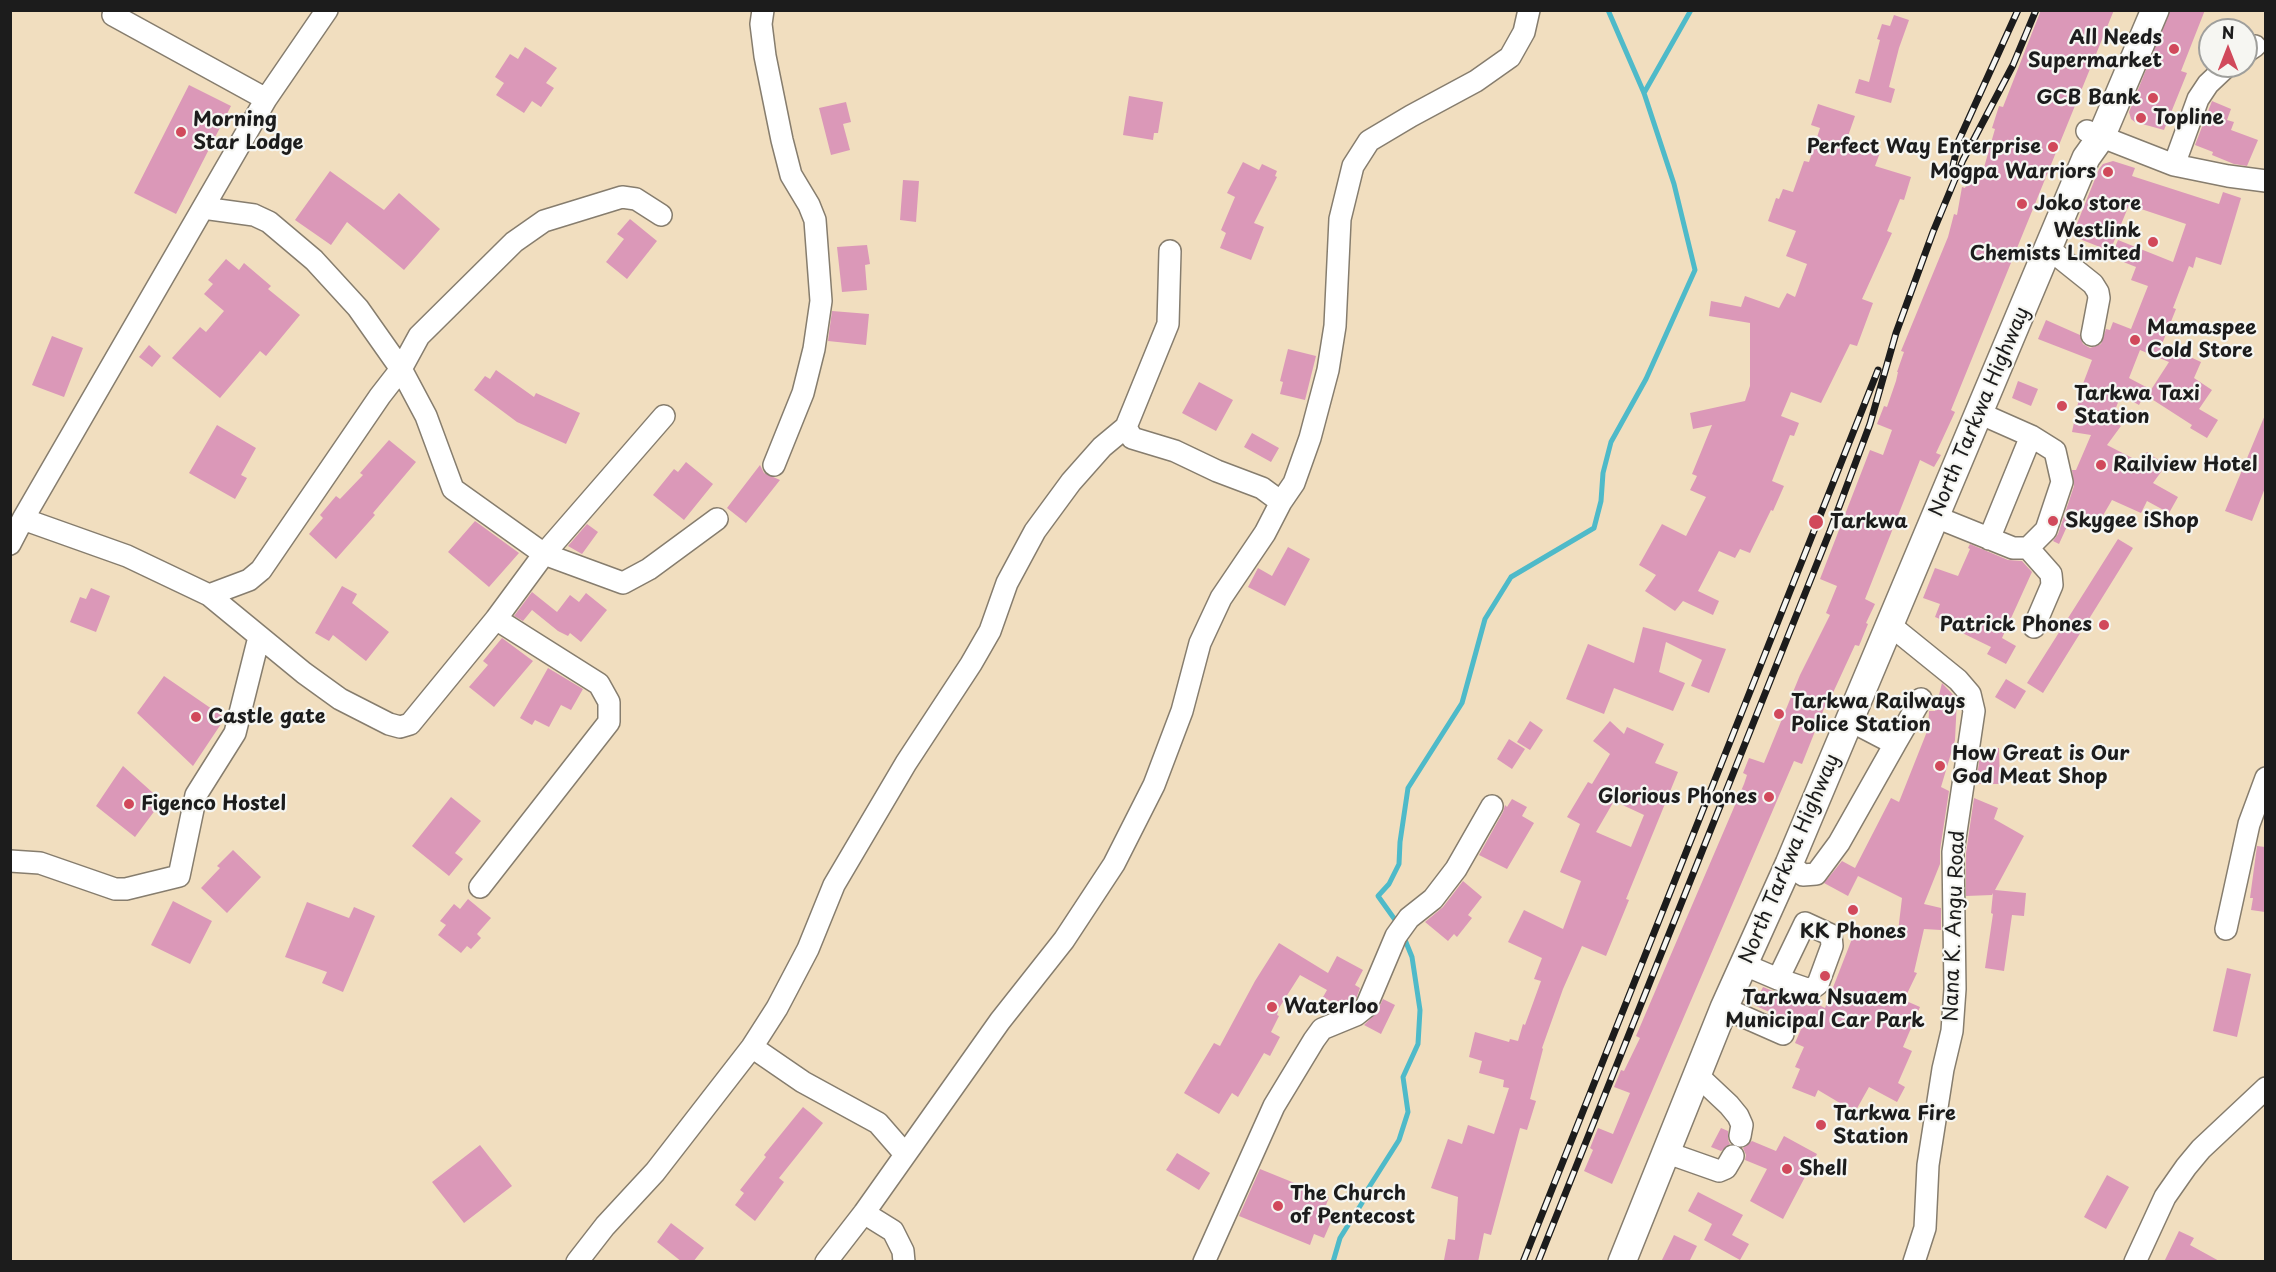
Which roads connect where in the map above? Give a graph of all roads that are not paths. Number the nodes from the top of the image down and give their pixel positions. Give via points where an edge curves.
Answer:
1 (327, 10) edge
2 (763, 10) edge
3 (1529, 10) edge
4 (2139, 10) edge
5 (2155, 10) edge
6 (113, 15) dead end
7 (2214, 78) edge
8 (266, 99) junction
9 (2091, 142) junction
10 (2174, 165) junction
11 (2265, 181) edge
12 (203, 208) junction
13 (661, 215) dead end
14 (2048, 248) junction
15 (1170, 251) dead end
16 (2092, 335) dead end
17 (401, 369) junction
18 (1979, 413) junction
19 (664, 416) dead end
20 (1126, 427) junction
21 (2031, 436) junction
22 (774, 465) dead end
23 (1281, 502) junction
24 (1936, 517) junction
25 (23, 519) junction
26 (717, 519) dead end
27 (1989, 539) junction
28 (10, 544) edge
29 (2028, 548) junction
30 (544, 554) junction
31 (208, 596) junction
32 (496, 619) junction
33 (1890, 625) junction
34 (2034, 627) dead end
35 (259, 637) junction
36 (1921, 699) dead end
37 (1849, 720) junction
38 (1895, 744) junction
39 (2265, 778) edge
40 (1492, 806) dead end
41 (10, 861) edge
42 (1790, 864) junction
43 (480, 887) dead end
44 (2226, 929) dead end
45 (1745, 965) junction
46 (1778, 979) dead end
47 (1724, 1008) junction
48 (1783, 1034) dead end
49 (752, 1047) junction
50 (1696, 1074) junction
51 (2265, 1088) edge
52 (1665, 1152) junction
53 (905, 1154) junction
54 (864, 1213) junction
55 (577, 1262) edge
56 (826, 1262) edge
57 (904, 1262) edge
58 (1204, 1262) edge
59 (1622, 1262) edge
60 (1914, 1262) edge
61 (2135, 1262) edge

1 - 8 street
2 - 22 street via 765,56 790,175 815,220 821,301 803,393
3 - 23 street via 1524,32 1510,57 1476,81 1369,141 1353,166 1341,219 1335,326 1328,370 1294,483
4 - 9 main road, North Tarkwa Highway
5 - 9 main road, North Tarkwa Highway
6 - 8 street
7 - 10 street via 2198,99
8 - 12 street
9 - 10 street
9 - 14 main road, North Tarkwa Highway
10 - 11 street
12 - 17 street via 254,215 288,236 358,308
12 - 25 street
13 - 17 street via 636,199 622,197 544,221 514,242 429,324
14 - 16 street via 2098,292
14 - 18 main road, North Tarkwa Highway
15 - 20 street via 1168,324
17 - 30 street via 426,416 453,489
17 - 31 street via 261,570 249,580
18 - 21 street
18 - 24 main road, North Tarkwa Highway
19 - 30 street
20 - 23 street via 1132,438 1175,451 1262,488
20 - 49 street via 1071,482 1035,531 1007,583 990,631 834,885 808,949
21 - 27 street
21 - 29 street via 2055,451 2062,482 2046,530
23 - 53 street via 1216,607 1200,643 1182,711 1154,785 1114,864 1064,940
24 - 27 street
24 - 33 main road, North Tarkwa Highway
25 - 28 street
25 - 31 street via 127,556
26 - 30 street via 623,583
27 - 29 street via 2013,548
29 - 34 street via 2051,574 2052,585
30 - 32 street
31 - 35 street
32 - 35 street via 410,724 400,727 340,699
32 - 43 street via 599,684 609,702 609,722
33 - 37 main road, North Tarkwa Highway
33 - 60 street, Nana K. Angu Road via 1970,693 1974,711 1953,852 1952,1031 1928,1166 1925,1228
35 - 41 street via 235,733 196,795 179,876 115,889 40,863
36 - 38 street
37 - 38 street
37 - 42 main road, North Tarkwa Highway
38 - 42 street via 1839,843 1816,874 1803,875
39 - 44 street via 2249,824
40 - 58 street via 1456,869 1396,936 1366,1007 1322,1029 1274,1107
42 - 45 main road, North Tarkwa Highway
45 - 46 street
45 - 47 main road, North Tarkwa Highway
47 - 48 street
47 - 50 main road, North Tarkwa Highway
49 - 53 street via 803,1082 878,1123
49 - 55 street via 655,1172
50 - 52 main road, North Tarkwa Highway
50 - 52 street via 1738,1116 1742,1125 1737,1146 1726,1167 1719,1171
51 - 61 street via 2187,1167 2165,1197
52 - 59 main road, North Tarkwa Highway
53 - 54 street
54 - 56 street
54 - 57 street via 893,1231

